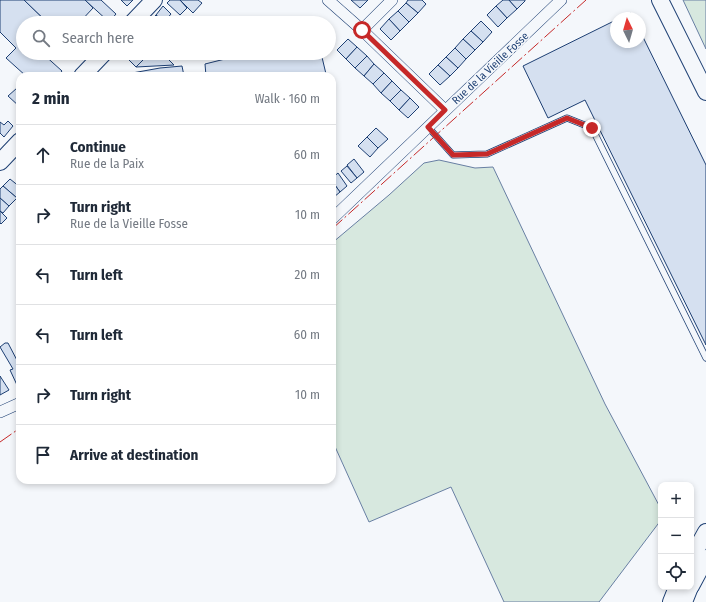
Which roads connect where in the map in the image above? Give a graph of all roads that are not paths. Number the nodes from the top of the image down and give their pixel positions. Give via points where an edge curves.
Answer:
1 (154, 0) edge
2 (328, 0) edge
3 (392, 0) edge
4 (561, 0) edge
5 (660, 0) edge
6 (139, 16) edge
7 (362, 30) junction
8 (97, 60) edge
9 (86, 72) edge
10 (706, 92) edge
11 (445, 110) junction
12 (428, 127) junction
13 (16, 145) edge
14 (0, 162) edge
15 (336, 215) edge
16 (706, 358) edge
17 (16, 405) edge
18 (0, 412) edge
19 (706, 532) edge
20 (694, 554) edge
21 (706, 558) edge
22 (694, 580) edge
23 (676, 590) edge
24 (689, 590) edge
25 (671, 602) edge
26 (684, 602) edge

1 - 6 street
2 - 7 street
3 - 7 street
4 - 11 street, Rue de la Vieille Fosse
5 - 10 street
7 - 11 street
8 - 9 street
11 - 12 street, Rue de la Vieille Fosse
12 - 15 street, Rue de la Vieille Fosse
12 - 16 lane via 453,155 487,154 567,118 592,128
13 - 14 street
17 - 18 street
19 - 20 street
21 - 22 street
23 - 25 street
24 - 26 street

